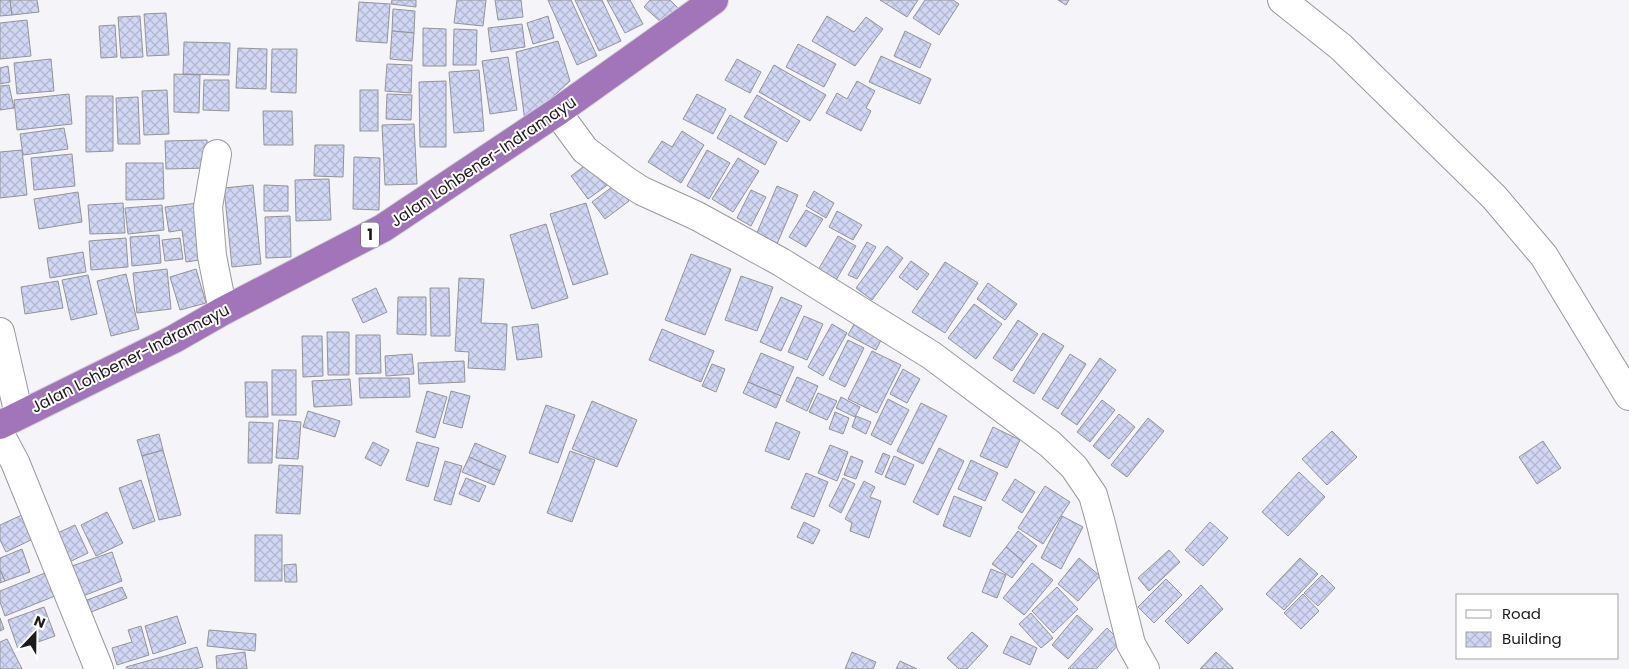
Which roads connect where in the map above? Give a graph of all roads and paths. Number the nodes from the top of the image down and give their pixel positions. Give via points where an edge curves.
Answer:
1 (714, 0) edge
2 (1282, 0) edge
3 (562, 120) junction
4 (217, 154) dead end
5 (224, 311) junction
6 (0, 332) edge
7 (1629, 396) edge
8 (8, 446) edge
9 (99, 669) edge
10 (1145, 669) edge

1 - 3 highway, Jalan Lohbener-Indramayu / 1
2 - 7 street via 1341,47 1494,197 1544,256
3 - 5 highway, Jalan Lohbener-Indramayu / 1 via 383,228
3 - 10 street via 584,150 625,180 781,262 931,355 1056,449 1074,467 1093,495 1131,644
4 - 5 street via 208,207 212,256
5 - 8 highway, Jalan Lohbener-Indramayu / 1 via 174,338
6 - 8 street
8 - 9 street

